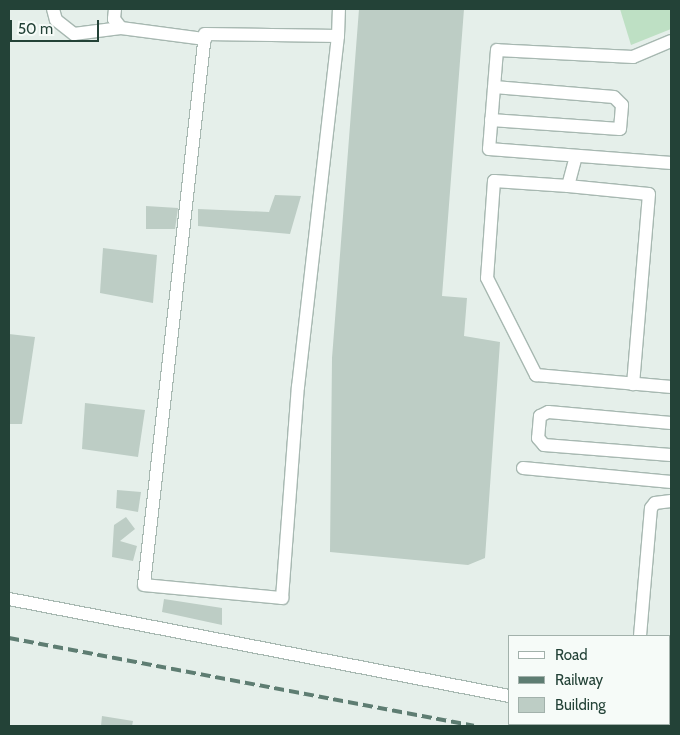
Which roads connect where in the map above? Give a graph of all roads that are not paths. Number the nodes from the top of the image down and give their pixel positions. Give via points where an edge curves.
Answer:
1 (53, 9) edge
2 (115, 9) edge
3 (338, 9) edge
4 (121, 28) junction
5 (338, 36) junction
6 (205, 39) junction
7 (671, 41) edge
8 (494, 87) junction
9 (492, 120) junction
10 (576, 156) junction
11 (671, 163) edge
12 (568, 186) junction
13 (633, 384) junction
14 (671, 387) edge
15 (671, 423) edge
16 (671, 455) edge
17 (523, 468) dead end
18 (670, 482) edge
19 (669, 501) edge
20 (9, 598) edge
21 (640, 635) edge
22 (671, 670) edge
23 (670, 684) edge
24 (508, 696) edge

1 - 4 street via 56,20 74,34
2 - 4 street via 114,19
3 - 5 street
4 - 6 street
5 - 6 street via 206,34
5 - 6 street via 298,387 282,598 144,585
7 - 8 street via 633,57 497,50
8 - 9 street
8 - 9 street via 614,97 622,105 620,129
9 - 10 street via 489,149
10 - 11 street
10 - 12 street
12 - 13 street via 649,194
12 - 13 street via 494,181 487,278 536,375
13 - 14 street
15 - 16 street via 548,412 540,416 538,438 544,445
17 - 18 street
18 - 19 street
19 - 21 street via 655,503 651,508
20 - 24 street
22 - 23 street

